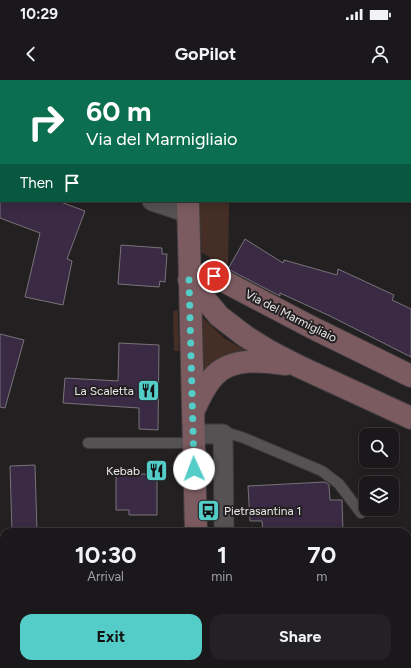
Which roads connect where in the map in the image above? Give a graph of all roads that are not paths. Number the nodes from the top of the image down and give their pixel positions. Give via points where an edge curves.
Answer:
1 (158, 202) edge
2 (188, 207) edge
3 (189, 280) junction
4 (298, 366) junction
5 (411, 376) edge
6 (192, 413) junction
7 (411, 418) edge
8 (223, 434) junction
9 (193, 438) junction
10 (88, 443) dead end
11 (359, 510) edge
12 (196, 528) edge
13 (224, 528) edge

1 - 2 street
2 - 3 main road
3 - 4 main road via 228,324 269,351
3 - 5 main road, Via del Marmigliaio via 206,275 214,276
3 - 6 main road
4 - 6 main road via 254,361 227,367 216,374 209,383
4 - 7 main road
6 - 9 main road
8 - 9 street
8 - 11 lane via 244,438 322,471 339,484
8 - 13 street
9 - 10 lane
9 - 12 main road

